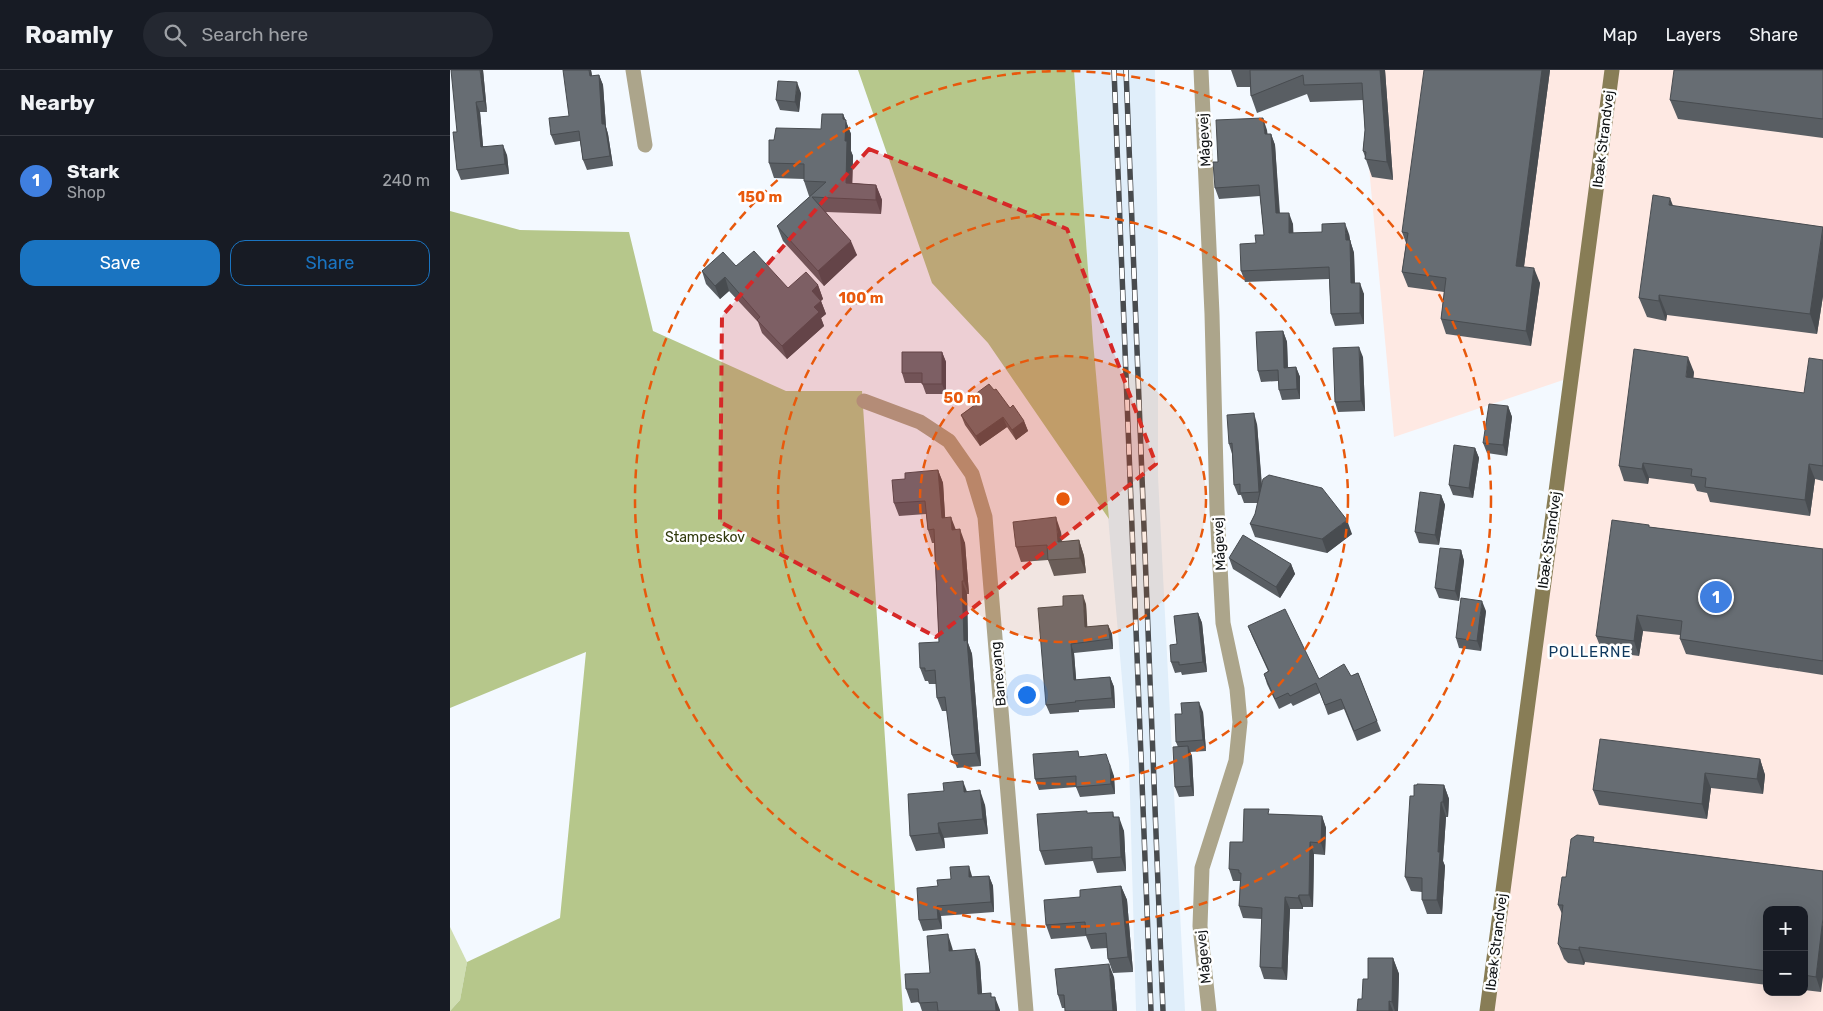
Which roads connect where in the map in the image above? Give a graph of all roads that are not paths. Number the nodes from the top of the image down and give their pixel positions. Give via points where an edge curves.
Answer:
1 (632, 70) edge
2 (1200, 70) edge
3 (1612, 70) edge
4 (645, 145) dead end
5 (864, 401) dead end
6 (1026, 1011) edge
7 (1208, 1011) edge
8 (1487, 1011) edge

1 - 4 street
2 - 7 street, Mågevej via 1223,623 1237,689 1240,722 1236,762 1202,868 1200,926
3 - 8 street, Ibæk Strandvej
5 - 6 street, Banevang via 920,422 949,441 972,474 985,517

